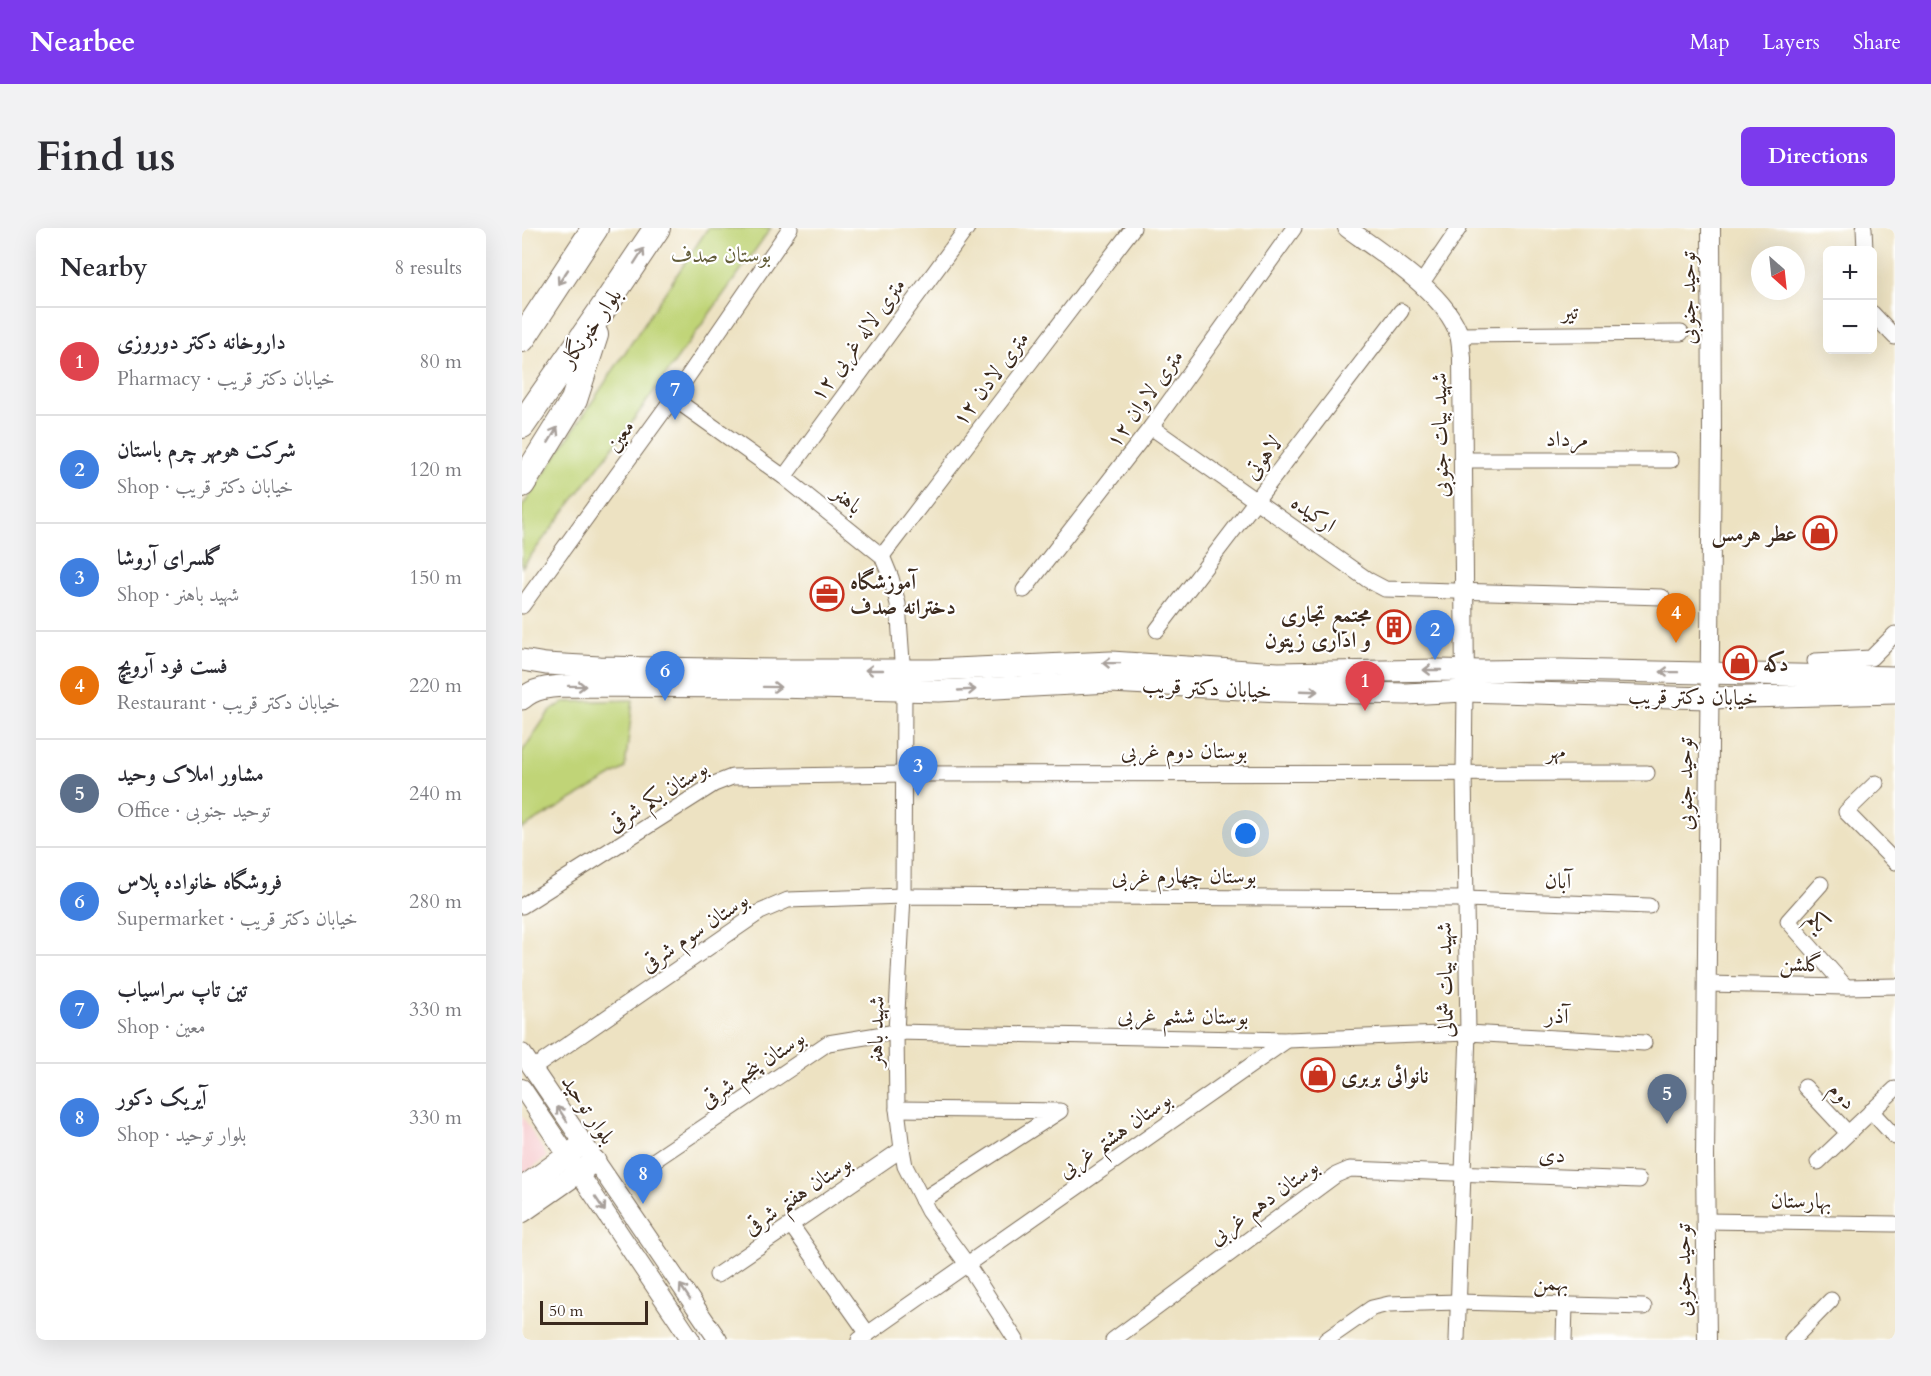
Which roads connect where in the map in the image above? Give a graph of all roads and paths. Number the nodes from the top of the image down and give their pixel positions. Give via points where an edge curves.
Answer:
1 (657, 228) edge
2 (790, 228) edge
3 (967, 228) edge
4 (1133, 228) edge
5 (1294, 228) edge
6 (1347, 228) edge
7 (1459, 228) edge
8 (1712, 228) edge
9 (1864, 228) edge
10 (590, 234) edge
11 (1865, 246) edge
12 (1421, 284) junction
13 (603, 310) junction
14 (1401, 311) dead end
15 (1877, 318) edge
16 (1681, 333) dead end
17 (1459, 334) junction
18 (1895, 337) edge
19 (522, 339) edge
20 (673, 398) junction
21 (522, 425) edge
22 (1151, 427) junction
23 (1463, 460) junction
24 (1671, 460) dead end
25 (784, 477) junction
26 (522, 484) edge
27 (1257, 501) junction
28 (882, 556) junction
29 (1024, 590) dead end
30 (1465, 590) junction
31 (1662, 597) dead end
32 (522, 606) edge
33 (1157, 630) dead end
34 (1895, 633) edge
35 (522, 660) edge
36 (1815, 661) dead end
37 (1709, 674) junction
38 (1895, 677) edge
39 (903, 680) junction
40 (1465, 681) junction
41 (1895, 693) edge
42 (1708, 698) junction
43 (522, 699) edge
44 (1464, 772) junction
45 (1647, 773) dead end
46 (904, 774) junction
47 (1876, 783) dead end
48 (1895, 862) edge
49 (1821, 884) dead end
50 (903, 896) junction
51 (1465, 899) junction
52 (522, 906) edge
53 (1649, 906) dead end
54 (1707, 984) junction
55 (1846, 987) junction
56 (1895, 987) edge
57 (897, 1032) junction
58 (1468, 1033) junction
59 (1287, 1040) junction
60 (1644, 1042) dead end
61 (522, 1053) edge
62 (532, 1069) junction
63 (1805, 1087) dead end
64 (522, 1088) edge
65 (1895, 1089) edge
66 (897, 1109) junction
67 (1871, 1111) junction
68 (1848, 1133) junction
69 (1895, 1137) edge
70 (902, 1149) junction
71 (581, 1158) junction
72 (1818, 1162) dead end
73 (643, 1168) dead end
74 (1464, 1173) junction
75 (550, 1180) junction
76 (1639, 1180) dead end
77 (522, 1188) edge
78 (922, 1200) junction
79 (522, 1212) edge
80 (1706, 1221) junction
81 (1895, 1224) edge
82 (791, 1225) junction
83 (967, 1264) junction
84 (717, 1275) dead end
85 (1831, 1300) dead end
86 (1458, 1302) junction
87 (1565, 1305) junction
88 (1644, 1307) dead end
89 (863, 1337) edge
90 (691, 1340) edge
91 (718, 1340) edge
92 (1016, 1340) edge
93 (1113, 1340) edge
94 (1326, 1340) edge
95 (1457, 1340) edge
96 (1564, 1340) edge
97 (1707, 1340) edge
98 (1792, 1340) edge

13 -> 1 highway, بلوار خبرنگار
2 - 20 street, معین
3 - 25 street, ۱۲ متری لاله غربی
4 - 28 street, ۱۲ متری لادن
5 - 22 street, ۱۲ متری لاوان
6 - 12 street, شهید بیات جنوبی
7 - 12 street
8 - 37 street, توحید جنوبی
9 - 11 street
10 -> 19 highway
12 - 17 street, شهید بیات جنوبی via 1450,316
13 - 21 highway, بلوار خبرنگار
26 -> 13 highway via 574,400
14 - 27 street, لاهوتی
15 - 18 street
16 - 17 street, تیر
17 - 23 street, شهید بیات جنوبی
20 - 25 street, باهنر
20 - 32 street, معین
22 - 27 street, ارکیده
22 - 29 street, ۱۲ متری لاوان
23 - 24 street, مرداد
23 - 30 street, شهید بیات جنوبی
25 - 28 street, باهنر
27 - 30 street, ارکیده via 1385,589
27 - 33 street, لاهوتی
28 - 39 street via 898,604
30 - 31 street, ارکیده
30 - 40 street, شهید بیات جنوبی
34 - 36 street via 1871,658
39 -> 35 main road, خیابان دکتر قریب via 600,668
37 - 38 main road, خیابان دکتر قریب
37 -> 40 main road, خیابان دکتر قریب via 1561,670
37 - 42 street, توحید جنوبی
39 - 40 main road, خیابان دکتر قریب via 1111,662 1278,673 1438,670
43 -> 39 main road, خیابان دکتر قریب via 541,688 564,686 775,687
39 - 46 street, شهید باهنر
40 - 42 main road, خیابان دکتر قریب
40 - 44 street, شهید بیات شمالی
41 - 42 main road, خیابان دکتر قریب
42 - 54 street, توحید جنوبی
44 - 45 street, مهر
44 - 46 street, بوستان دوم غربی
44 - 51 street, شهید بیات شمالی
46 - 50 street, شهید باهنر
46 - 52 street, بوستان یکم شرقی via 723,779
47 - 48 street via 1846,812
49 - 55 street, یکم via 1788,921
50 - 51 street, بوستان چهارم غربی
50 - 57 street, شهید باهنر
50 - 62 street, بوستان سوم شرقی via 788,900 773,905
51 - 53 street, آبان
51 - 58 street, شهید بیات شمالی
54 - 55 street, گلشن
54 - 80 street, توحید جنوبی
55 - 56 street, گلشن
57 - 59 street, بوستان ششم غربی
57 - 66 street, شهید باهنر
57 - 73 street, بوستان پنجم شرقی via 828,1043
58 - 59 street, بوستان ششم غربی
58 - 60 street, آذر
58 - 74 street, شهید بیات شمالی
59 - 83 street, بوستان هشتم غربی
61 - 62 street, بلوار توحید
71 -> 62 street, بلوار توحید
63 - 68 street, دوم
64 - 71 street, بلوار توحید
65 - 67 street, دوم
66 - 70 street, شهید باهنر
66 - 78 street via 1060,1111
67 - 68 street, دوم
67 - 69 street, دوم
68 - 72 street, دوم
70 - 78 street, شهید باهنر via 905,1166
70 - 82 street, بوستان هفتم شرقی
71 - 75 main road
71 -> 90 street, بلوار توحید
91 -> 71 street, بلوار توحید
74 - 76 street, دی
74 - 86 street, شهید بیات شمالی
74 - 93 street, بوستان دهم غربی via 1350,1169 1342,1172
75 - 77 main road
75 - 79 main road
78 - 83 street, شهید باهنر
80 - 81 street, بهارستان
80 - 97 street, توحید جنوبی
82 - 84 street, بوستان هفتم شرقی
82 - 89 street
83 - 89 street, بوستان هشتم غربی
83 - 92 street, شهید باهنر
85 - 98 street
86 - 87 street, بهمن
86 - 94 street, بهمن via 1379,1306
86 - 95 street, شهید بیات شمالی
87 - 88 street, بهمن
87 - 96 street

